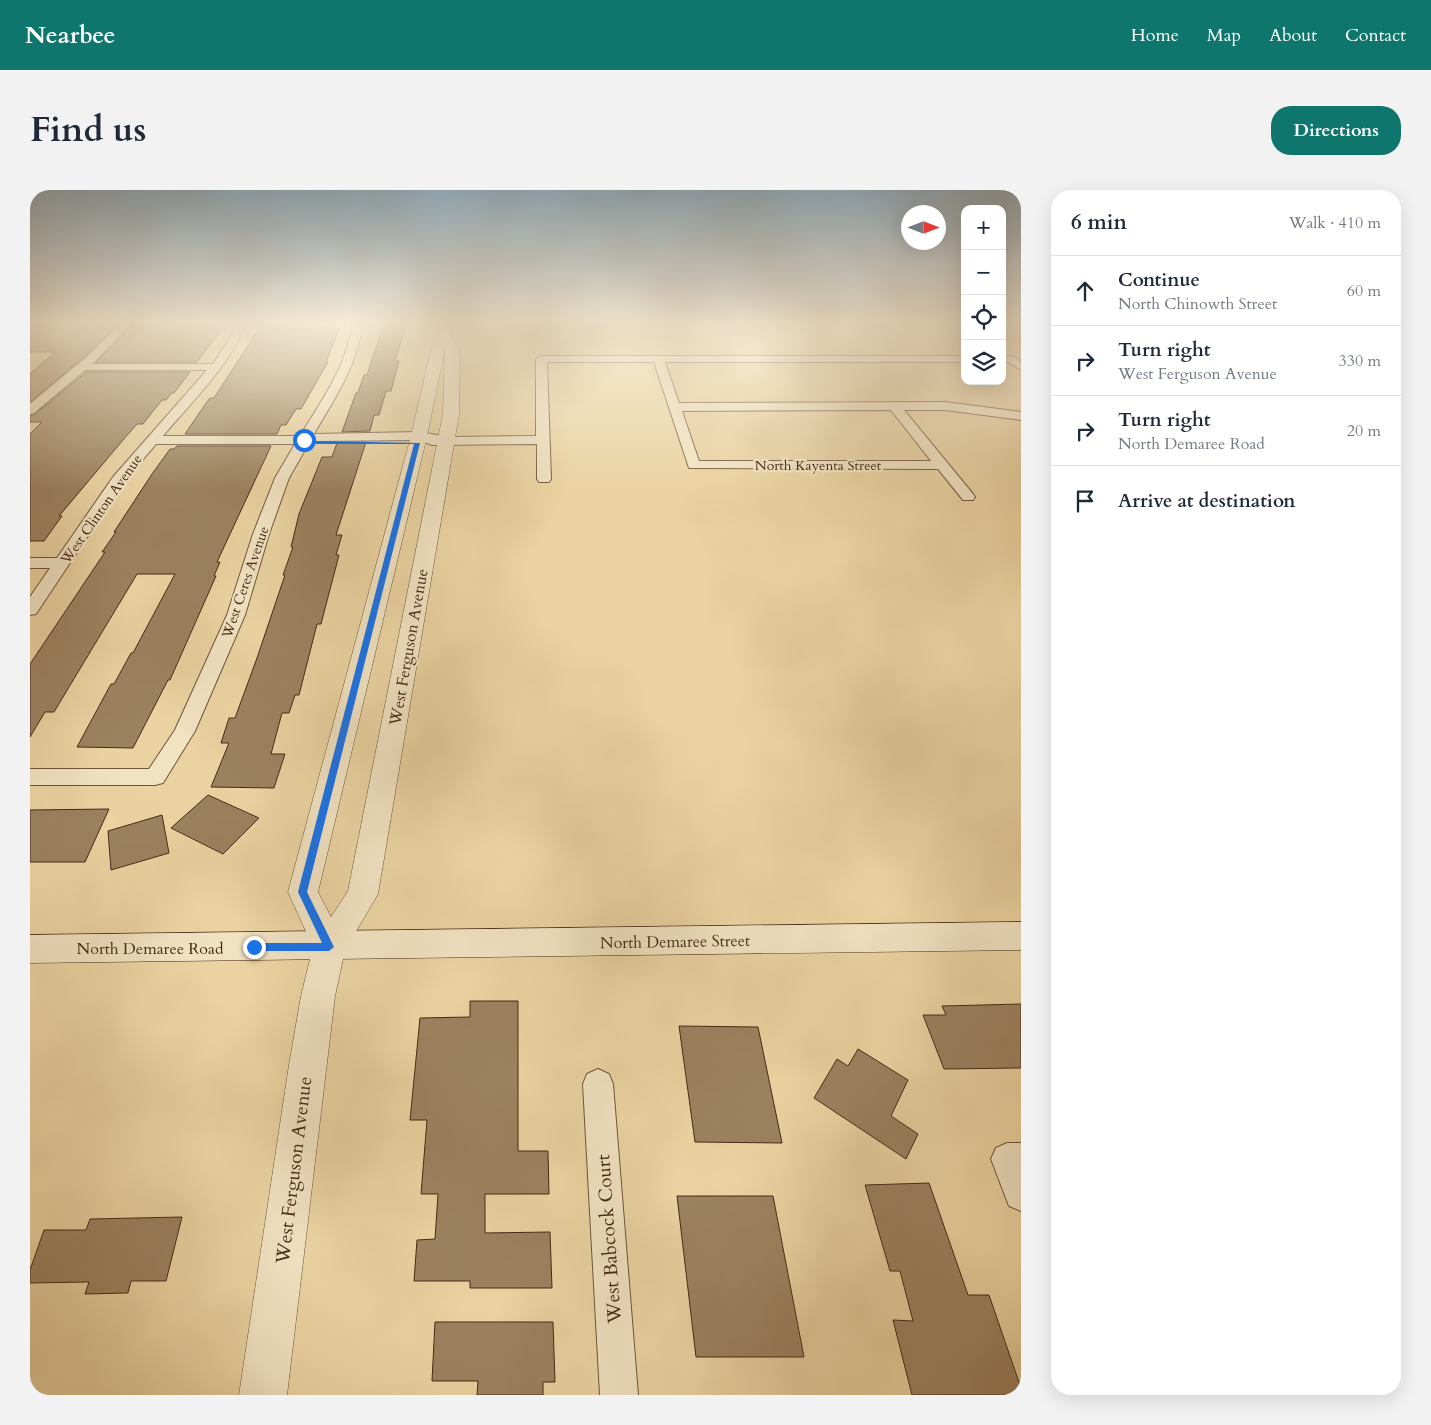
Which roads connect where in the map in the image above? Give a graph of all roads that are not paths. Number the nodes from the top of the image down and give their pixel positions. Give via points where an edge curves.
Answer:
1 (70, 377) edge
2 (208, 377) edge
3 (341, 377) edge
4 (432, 377) edge
5 (453, 377) edge
6 (541, 377) edge
7 (664, 377) edge
8 (674, 406) junction
9 (894, 406) junction
10 (30, 410) edge
11 (1021, 416) edge
12 (418, 439) junction
13 (151, 440) junction
14 (304, 440) junction
15 (446, 440) junction
16 (543, 440) junction
17 (942, 465) junction
18 (544, 479) dead end
19 (968, 497) dead end
20 (30, 563) edge
21 (62, 563) junction
22 (30, 610) edge
23 (30, 777) edge
24 (1021, 936) edge
25 (329, 947) junction
26 (30, 949) edge
27 (598, 1084) dead end
28 (1014, 1159) edge
29 (1021, 1194) edge
30 (264, 1395) edge
31 (619, 1395) edge

1 - 10 street
2 - 13 street, West Clinton Avenue
3 - 14 street, West Ceres Avenue
4 - 12 street, West Ferguson Avenue
5 - 15 street, West Ferguson Avenue
6 - 16 street
7 - 8 street
8 - 9 street
8 - 17 street, North Kayenta Street via 694,466
9 - 11 street via 959,407
9 - 17 street
12 - 14 street
12 - 15 street
12 - 25 street, West Ferguson Avenue via 303,892
13 - 14 street
13 - 21 street, West Clinton Avenue via 113,487
14 - 23 street, West Ceres Avenue via 282,478 236,615 185,731 156,777
15 - 16 street
15 - 25 street, West Ferguson Avenue via 363,894
16 - 18 street
17 - 19 street
20 - 21 street
21 - 22 street, West Clinton Avenue
24 - 25 street, North Demaree Street
25 - 26 street, North Demaree Road
25 - 30 street, West Ferguson Avenue via 307,1065
27 - 31 street, West Babcock Court
28 - 29 street

